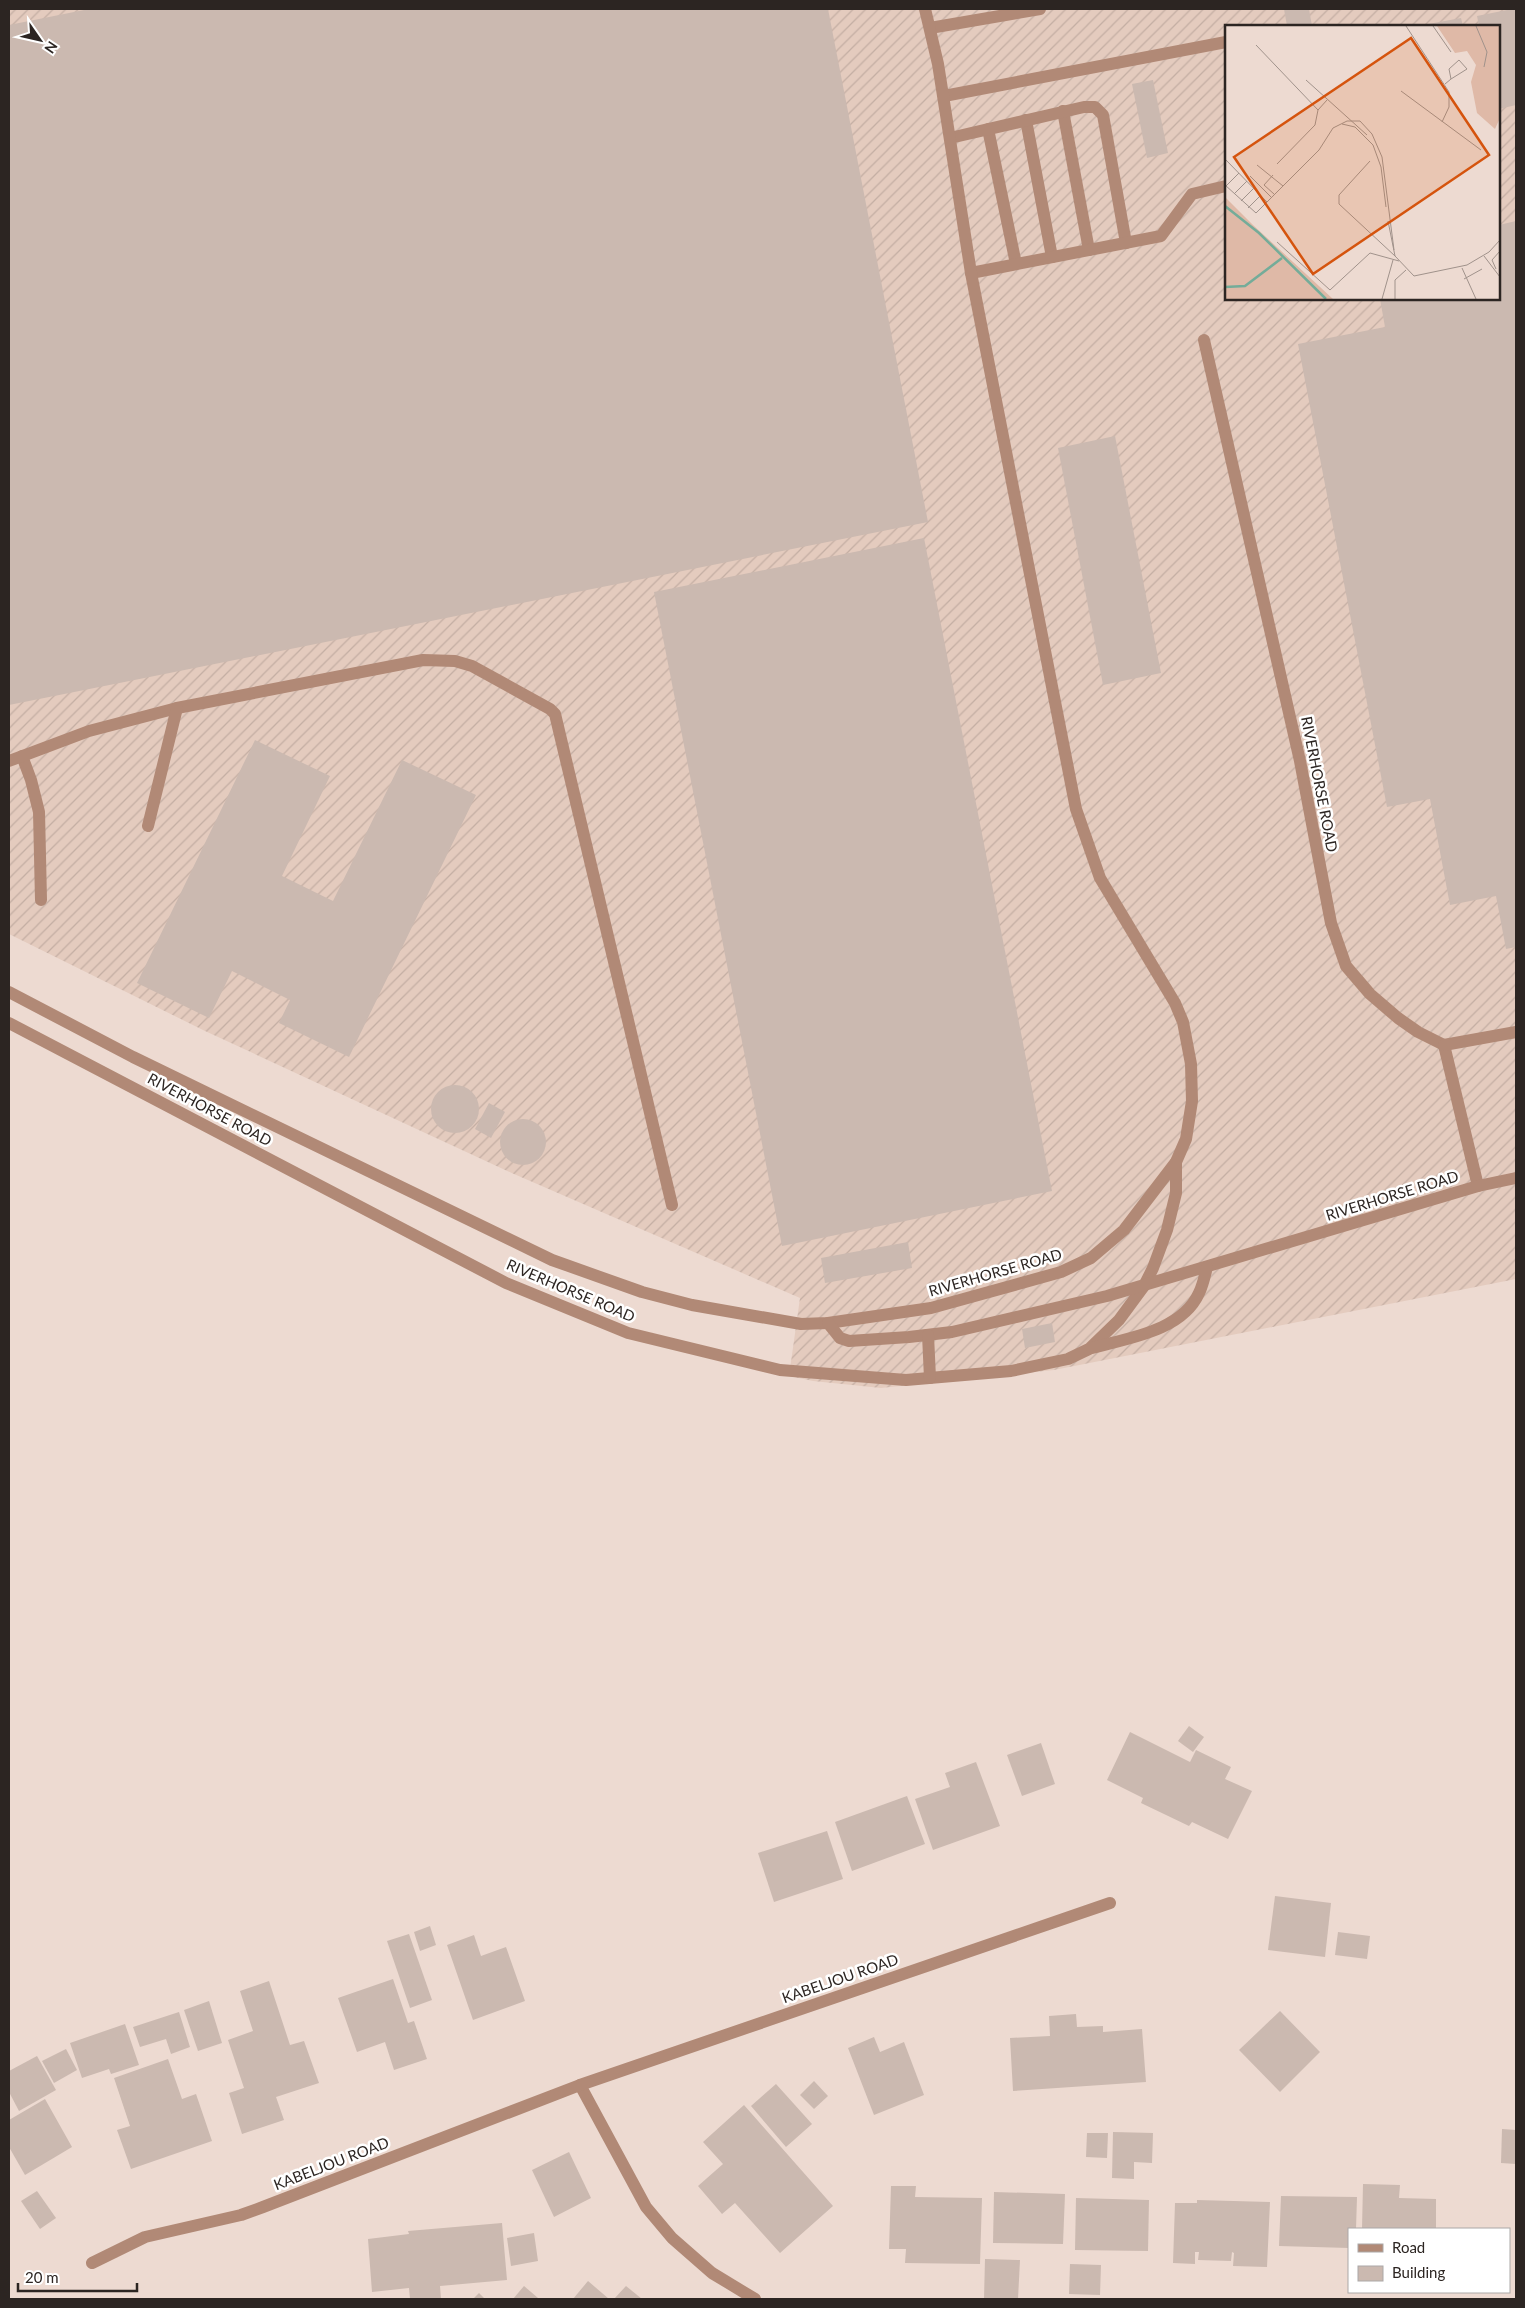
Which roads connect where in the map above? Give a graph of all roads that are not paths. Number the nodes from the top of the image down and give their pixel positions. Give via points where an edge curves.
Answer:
1 (925, 9) edge
2 (1040, 9) edge
3 (1026, 10) edge
4 (930, 28) junction
5 (1225, 42) edge
6 (944, 96) junction
7 (1063, 111) junction
8 (1026, 120) junction
9 (988, 129) junction
10 (950, 138) junction
11 (1225, 186) edge
12 (1126, 243) junction
13 (1089, 250) junction
14 (1052, 257) junction
15 (1016, 264) junction
16 (971, 273) junction
17 (1204, 340) dead end
18 (177, 708) junction
19 (22, 756) junction
20 (9, 761) edge
21 (148, 826) dead end
22 (41, 900) dead end
23 (9, 992) edge
24 (9, 1023) edge
25 (1516, 1032) edge
26 (1444, 1045) junction
27 (1176, 1162) junction
28 (1516, 1178) edge
29 (1478, 1186) junction
30 (672, 1205) dead end
31 (1207, 1267) junction
32 (1144, 1286) junction
33 (828, 1323) junction
34 (928, 1335) junction
35 (1089, 1349) junction
36 (930, 1378) junction
37 (1110, 1903) dead end
38 (580, 2084) junction
39 (92, 2263) dead end
40 (755, 2299) edge

1 - 4 street
2 - 3 street
3 - 4 street
4 - 6 street
5 - 6 street
6 - 10 street
7 - 8 street
7 - 12 street via 1090,106 1103,115
7 - 13 street
8 - 9 street
8 - 14 street
9 - 10 street
9 - 15 street
10 - 16 street
11 - 12 street via 1192,194 1161,236
12 - 13 street
13 - 14 street
14 - 15 street
15 - 16 street
16 - 27 street via 1076,810 1100,878 1175,1003 1187,1039 1192,1101 1186,1139
17 - 26 street, RIVERHORSE ROAD via 1300,761 1331,923 1346,966 1370,994 1418,1032
18 - 19 street via 89,731
18 - 21 street
18 - 30 street via 423,660 438,660 472,666 552,710
19 - 20 street
19 - 22 street via 39,812
23 - 33 street, RIVERHORSE ROAD via 133,1057 552,1260 642,1292 692,1305 801,1324
24 - 36 street, RIVERHORSE ROAD via 506,1282 628,1333 780,1370 906,1380
25 - 26 street
26 - 29 street, RIVERHORSE ROAD
27 - 32 street, RIVERHORSE ROAD via 1176,1193 1167,1230
27 - 33 street, RIVERHORSE ROAD via 1124,1230 1091,1258 1061,1272 931,1308
28 - 29 street, RIVERHORSE ROAD
29 - 31 street, RIVERHORSE ROAD
31 - 32 street, RIVERHORSE ROAD
31 - 35 street via 1200,1293 1183,1315 1173,1322
32 - 34 street, RIVERHORSE ROAD
32 - 35 street, RIVERHORSE ROAD via 1120,1320
33 - 34 street, RIVERHORSE ROAD via 840,1338 849,1341
34 - 36 street
35 - 36 street, RIVERHORSE ROAD via 1068,1359 1011,1371
37 - 38 street, KABELJOU ROAD
38 - 39 street, KABELJOU ROAD via 263,2207 145,2238
38 - 40 street via 646,2207 672,2238 712,2273

